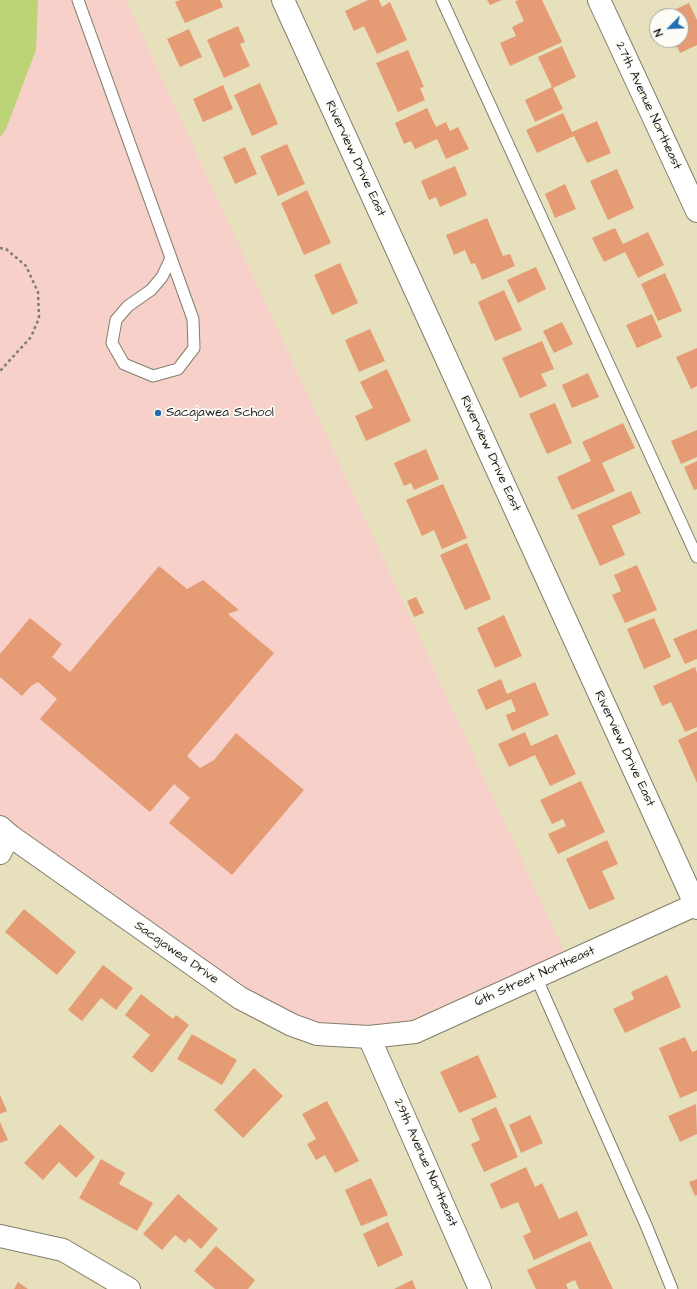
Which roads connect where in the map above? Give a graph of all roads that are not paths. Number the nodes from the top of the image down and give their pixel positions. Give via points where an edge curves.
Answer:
1 (78, 0) edge
2 (283, 0) edge
3 (442, 0) edge
4 (600, 0) edge
5 (697, 211) edge
6 (171, 258) junction
7 (697, 557) edge
8 (3, 838) edge
9 (696, 905) edge
10 (536, 977) junction
11 (369, 1038) junction
12 (0, 1236) edge
13 (129, 1289) edge
14 (480, 1289) edge
15 (672, 1289) edge

1 - 6 lane
2 - 9 street, Riverview Drive East
3 - 7 lane
4 - 5 street, 27th Avenue Northeast
6 - 6 lane via 193,319 194,348 178,369 153,376 124,364 112,343 116,320 128,306 151,290 162,277
8 - 11 street, Sacajawea Drive via 240,998 292,1026 317,1034
9 - 10 street, 6th Street Northeast
10 - 11 street, 6th Street Northeast via 415,1032
10 - 15 lane
11 - 14 street, 29th Avenue Northeast
12 - 13 street via 63,1250

